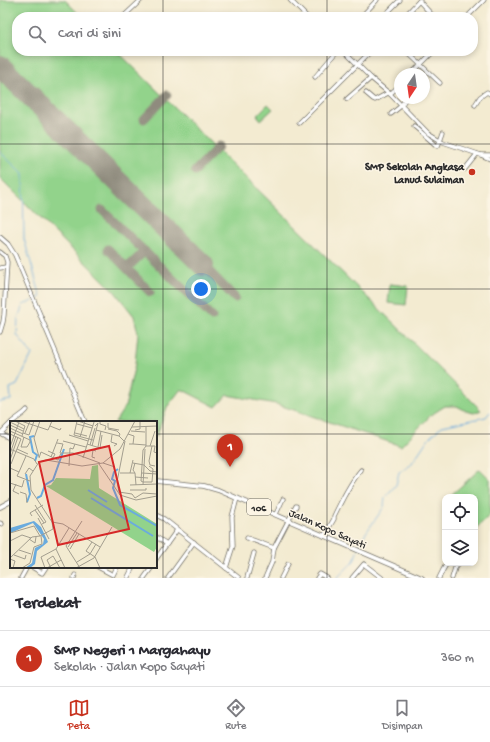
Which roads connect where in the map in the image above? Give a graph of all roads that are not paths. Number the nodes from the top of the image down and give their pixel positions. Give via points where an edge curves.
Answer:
1 (141, 0) edge
2 (290, 0) edge
3 (377, 0) edge
4 (400, 0) edge
5 (484, 0) edge
6 (420, 1) edge
7 (128, 12) edge
8 (302, 12) edge
9 (366, 12) edge
10 (388, 12) edge
11 (409, 12) edge
12 (430, 12) edge
13 (472, 12) edge
14 (333, 56) edge
15 (352, 56) edge
16 (366, 56) edge
17 (411, 56) edge
18 (429, 56) edge
19 (358, 64) junction
20 (421, 65) junction
21 (418, 68) edge
22 (315, 77) dead end
23 (371, 78) junction
24 (440, 84) dead end
25 (394, 89) edge
26 (366, 93) dead end
27 (389, 93) junction
28 (490, 94) edge
29 (347, 98) dead end
30 (475, 105) dead end
31 (401, 106) junction
32 (391, 114) dead end
33 (299, 123) dead end
34 (414, 126) dead end
35 (443, 132) dead end
36 (441, 140) junction
37 (477, 154) junction
38 (481, 155) junction
39 (490, 155) edge
40 (490, 159) edge
41 (465, 169) dead end
42 (0, 237) edge
43 (0, 252) edge
44 (6, 267) junction
45 (0, 268) edge
46 (6, 280) junction
47 (0, 282) edge
48 (0, 301) edge
49 (5, 301) junction
50 (0, 332) edge
51 (27, 410) dead end
52 (12, 421) edge
53 (85, 421) edge
54 (10, 423) edge
55 (0, 433) edge
56 (10, 438) edge
57 (361, 470) dead end
58 (157, 481) edge
59 (237, 498) junction
60 (283, 500) dead end
61 (10, 501) edge
62 (0, 506) edge
63 (296, 506) dead end
64 (276, 514) junction
65 (157, 516) edge
66 (289, 521) junction
67 (177, 530) junction
68 (324, 536) junction
69 (157, 538) edge
70 (248, 538) dead end
71 (194, 542) junction
72 (167, 544) junction
73 (274, 548) junction
74 (254, 553) dead end
75 (157, 555) edge
76 (288, 564) dead end
77 (445, 566) edge
78 (457, 566) edge
79 (26, 568) edge
80 (34, 568) edge
81 (45, 568) edge
82 (100, 568) edge
83 (116, 568) edge
84 (133, 568) edge
85 (150, 568) edge
86 (226, 568) junction
87 (113, 575) junction
88 (412, 576) edge
89 (380, 577) edge
90 (21, 578) edge
91 (118, 578) edge
92 (128, 578) edge
93 (144, 578) edge
94 (168, 578) edge
95 (239, 578) edge
96 (247, 578) edge
97 (265, 578) edge
98 (281, 578) edge
99 (317, 578) edge
100 (327, 578) edge
101 (352, 578) edge
102 (422, 578) edge
103 (439, 578) edge
104 (452, 578) edge

1 - 7 street
2 - 8 street
3 - 9 street
4 - 10 street
5 - 13 street
6 - 11 street
6 - 12 street
14 - 22 street
15 - 19 street
16 - 19 street
17 - 20 street
18 - 20 street
19 - 23 street
19 - 33 street
20 - 21 street
20 - 24 street
23 - 27 street
23 - 29 street
25 - 27 street
26 - 27 street via 375,100
27 - 31 street
28 - 30 street via 487,92 480,97
31 - 32 street
31 - 36 street via 428,133
34 - 36 street via 437,146
35 - 36 street
36 - 37 street
37 - 38 street
37 - 41 street
38 - 39 street
38 - 40 street
42 - 53 street via 12,249
43 - 44 street via 7,259
44 - 45 street
44 - 46 street
46 - 47 street
46 - 49 street
48 - 49 street
49 - 50 street
51 - 52 street
54 - 55 street
55 - 56 street
57 - 68 street via 344,495
58 - 59 main road, Jalan Kopo Sayati / 106 via 209,487
59 - 64 main road, Jalan Kopo Sayati / 106
59 - 86 street via 232,520 233,543
60 - 64 street
61 - 62 main road
63 - 66 street
64 - 66 main road, Jalan Kopo Sayati / 106
65 - 67 street
66 - 68 main road, Jalan Kopo Sayati / 106
66 - 73 street
67 - 71 street
67 - 72 street
68 - 88 main road, Jalan Kopo Sayati / 106
69 - 72 street
70 - 73 street
71 - 86 street
71 - 94 street
72 - 75 street
73 - 97 street via 272,562
74 - 96 street
76 - 98 street
77 - 103 street
78 - 104 street
79 - 90 street
80 - 81 street via 42,573
82 - 87 street
83 - 87 street
84 - 92 street
85 - 93 street
86 - 95 street
87 - 91 street
88 - 102 main road, Jalan Kopo Sayati / 106
89 - 101 street via 364,564
99 - 100 street via 320,574

